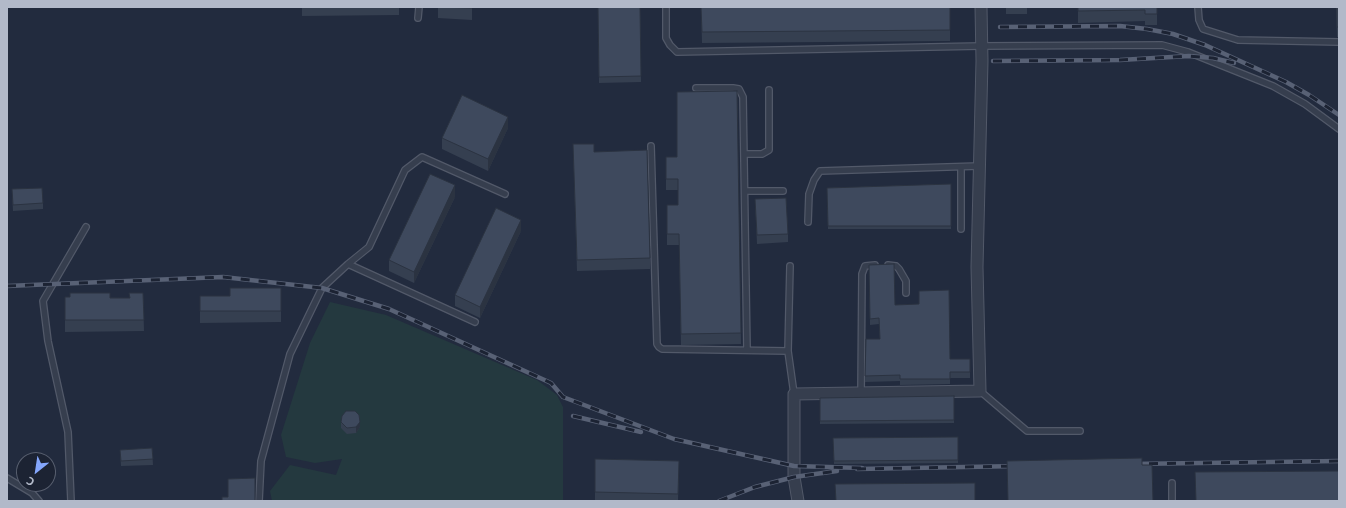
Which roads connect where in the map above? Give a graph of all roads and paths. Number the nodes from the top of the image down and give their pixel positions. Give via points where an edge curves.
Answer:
1 (418, 7) edge
2 (666, 7) edge
3 (981, 7) edge
4 (1198, 7) edge
5 (418, 18) dead end
6 (1339, 42) edge
7 (981, 46) junction
8 (696, 88) dead end
9 (769, 90) dead end
10 (1339, 129) edge
11 (651, 146) dead end
12 (744, 154) junction
13 (979, 166) junction
14 (961, 167) junction
15 (745, 191) junction
16 (783, 191) dead end
17 (506, 194) dead end
18 (808, 222) dead end
19 (86, 227) dead end
20 (961, 229) dead end
21 (348, 264) junction
22 (790, 266) dead end
23 (906, 293) dead end
24 (475, 322) dead end
25 (747, 350) junction
26 (788, 351) junction
27 (980, 391) junction
28 (861, 393) junction
29 (794, 394) junction
30 (1080, 431) dead end
31 (7, 478) edge
32 (1172, 483) dead end
33 (39, 501) edge
34 (71, 501) edge
35 (259, 501) edge
36 (798, 501) edge
37 (1172, 501) edge

1 - 5 lane
2 - 7 lane via 666,38 677,52
3 - 7 street
4 - 6 lane via 1200,26 1203,29 1238,40
7 - 10 lane via 1137,44 1168,47 1188,52 1273,86
7 - 13 street
8 - 12 lane via 733,88 742,93
9 - 12 lane via 768,150 762,154
11 - 25 lane via 658,344 662,349
12 - 15 lane
13 - 14 lane
13 - 27 street via 976,267
14 - 18 lane via 820,171 809,194
14 - 20 lane
15 - 16 lane
15 - 25 lane
17 - 21 lane via 422,158 405,170 369,247
19 - 34 lane via 43,301 48,341 68,432
21 - 24 lane
21 - 35 lane via 322,288 290,354 261,461
22 - 26 lane
23 - 28 lane via 906,280 896,266 870,265 863,269
25 - 26 lane
26 - 29 lane
27 - 28 street
27 - 30 lane via 1027,431
28 - 29 street
29 - 36 street via 794,477
31 - 33 lane via 32,493
32 - 37 lane

